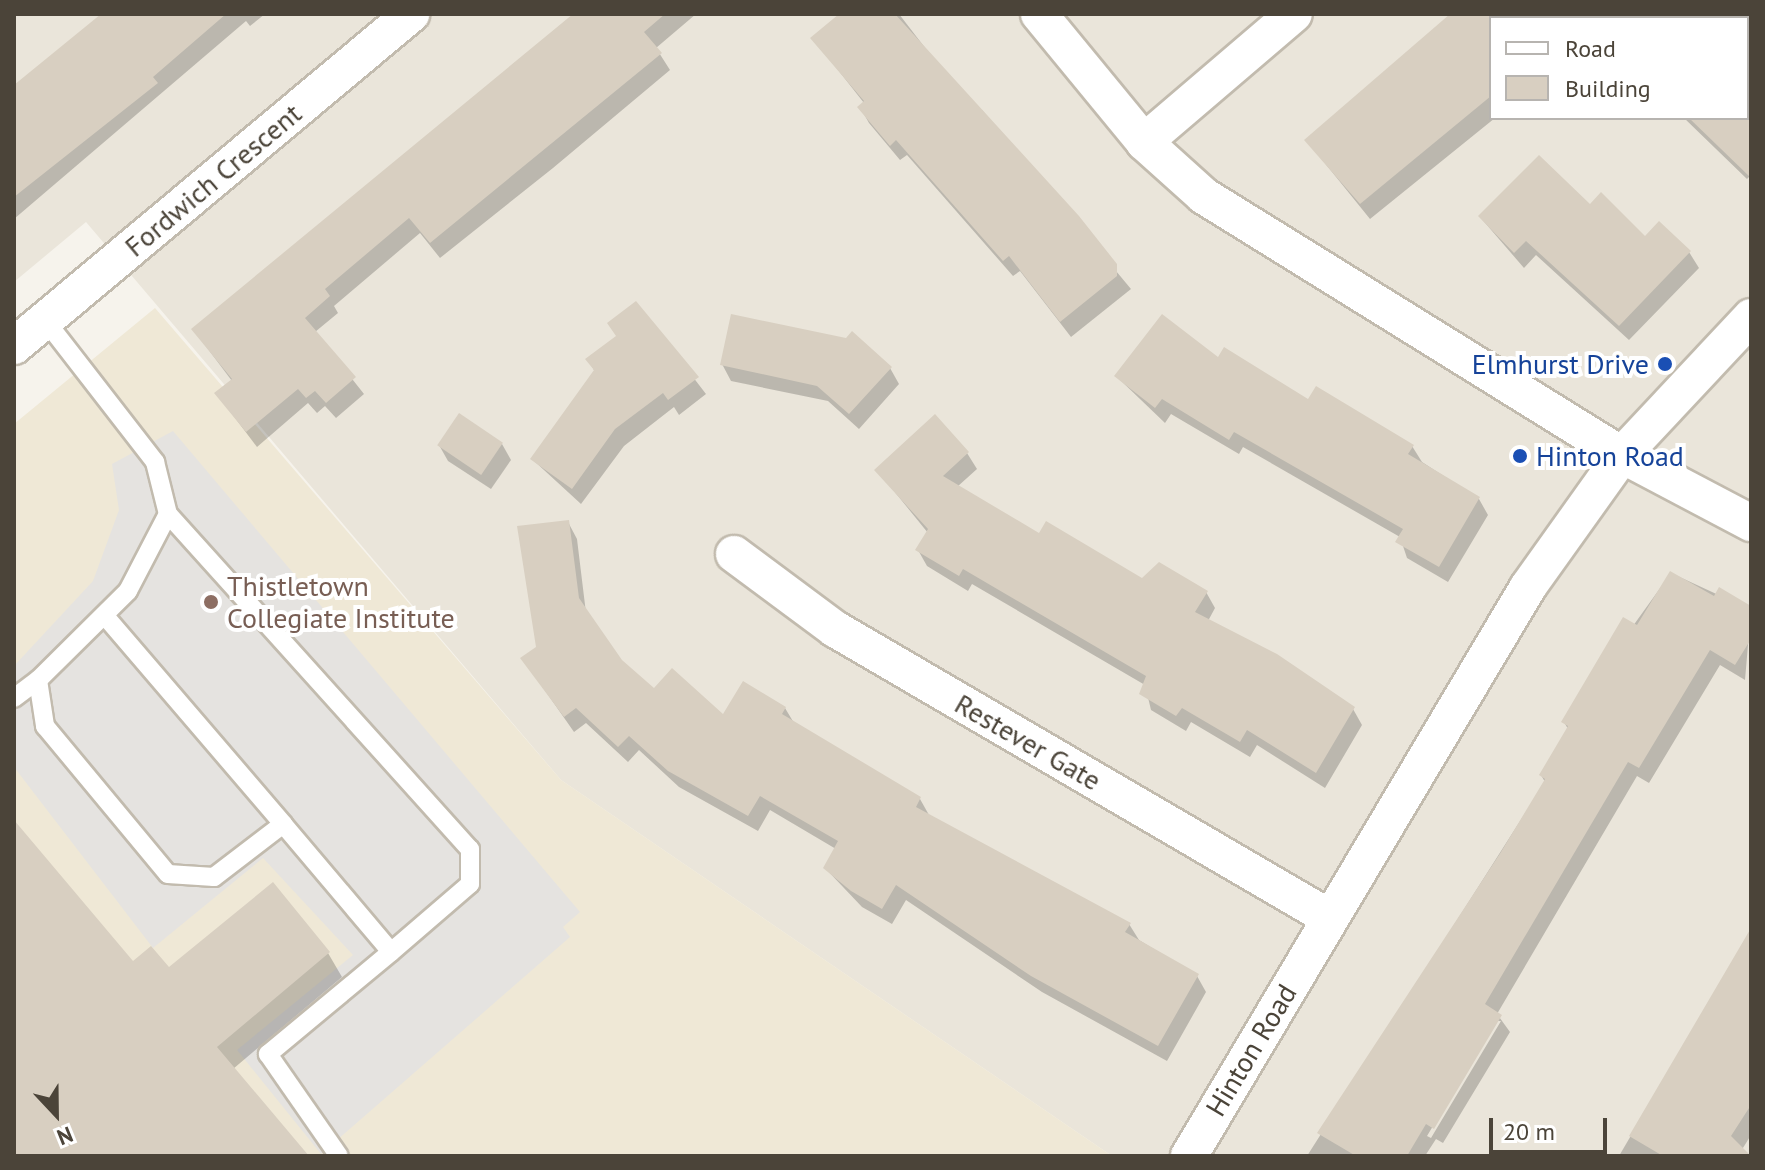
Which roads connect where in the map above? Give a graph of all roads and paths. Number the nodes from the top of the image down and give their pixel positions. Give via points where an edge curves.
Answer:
1 (411, 14) edge
2 (1039, 14) edge
3 (1294, 14) edge
4 (1144, 142) junction
5 (1751, 317) edge
6 (45, 320) junction
7 (14, 346) edge
8 (1622, 455) junction
9 (168, 514) junction
10 (1751, 523) edge
11 (734, 554) dead end
12 (105, 616) junction
13 (38, 680) junction
14 (14, 698) edge
15 (283, 824) junction
16 (1330, 918) junction
17 (391, 952) junction
18 (339, 1156) edge
19 (1058, 1156) edge
20 (1068, 1156) edge
21 (1189, 1156) edge

1 - 6 street, Fordwich Crescent
2 - 4 street
3 - 4 street
4 - 8 street via 1204,196 1310,268
5 - 8 street, Hinton Road
6 - 7 street, Fordwich Crescent
6 - 9 lane via 155,462
8 - 10 street
8 - 16 street, Hinton Road via 1528,587
9 - 12 lane via 128,591
9 - 17 lane via 470,849 470,884
11 - 16 street, Restever Gate via 835,629
12 - 13 lane
12 - 15 lane
13 - 14 lane
13 - 15 lane via 45,726 168,874 214,877
15 - 17 lane
16 - 21 street, Hinton Road
17 - 18 lane via 268,1054
19 - 20 path

